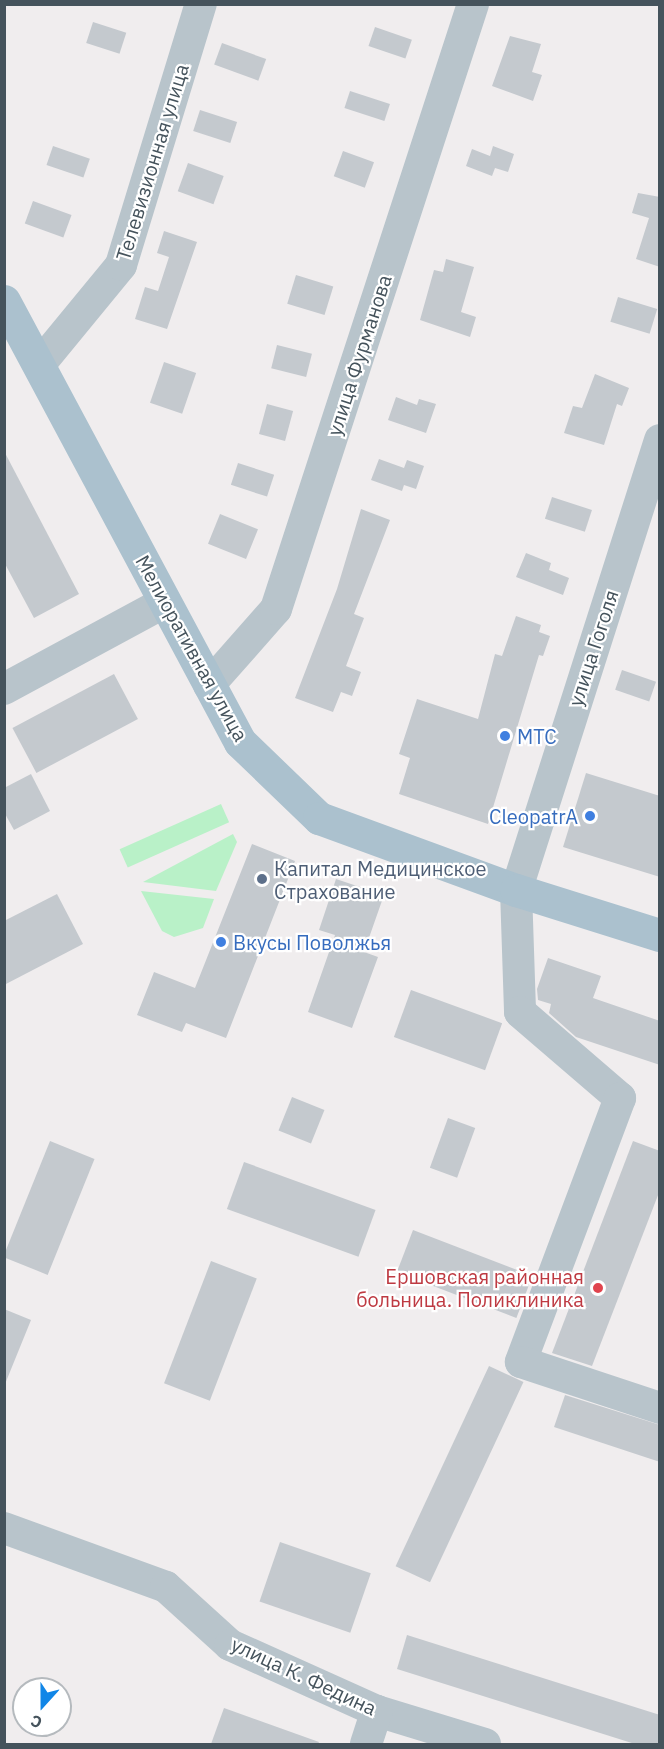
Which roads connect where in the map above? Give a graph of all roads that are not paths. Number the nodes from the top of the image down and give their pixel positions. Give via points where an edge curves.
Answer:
1 (201, 4) edge
2 (473, 4) edge
3 (4, 301) edge
4 (39, 365) junction
5 (660, 440) edge
6 (165, 602) junction
7 (209, 685) junction
8 (4, 689) edge
9 (516, 890) junction
10 (660, 934) edge
11 (660, 1408) edge
12 (4, 1528) edge
13 (377, 1711) junction
14 (366, 1744) edge
15 (485, 1744) edge

1 - 4 street, Телевизионная улица via 121,265
2 - 7 street, улица Фурманова via 276,609
3 - 4 main road, Мелиоративная улица
4 - 6 main road, Мелиоративная улица
5 - 9 street, улица Гоголя
6 - 7 main road, Мелиоративная улица
6 - 8 street
7 - 9 main road, Мелиоративная улица via 240,742 319,818
9 - 10 main road, Мелиоративная улица
9 - 11 street, улица Гоголя via 520,1012 620,1098 521,1362
12 - 13 street, улица К. Федина via 166,1587 230,1645
13 - 14 street
13 - 15 street, улица К. Федина

